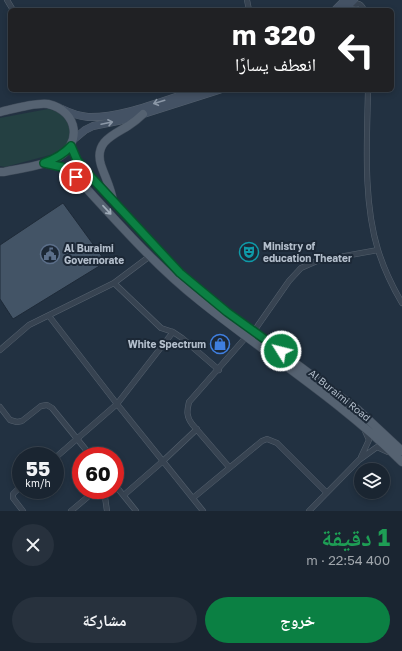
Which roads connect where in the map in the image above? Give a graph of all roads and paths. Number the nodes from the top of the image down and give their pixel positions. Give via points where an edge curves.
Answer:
1 (348, 4) edge
2 (363, 8) edge
3 (190, 92) edge
4 (214, 92) edge
5 (368, 92) edge
6 (0, 108) edge
7 (12, 109) junction
8 (61, 109) junction
9 (0, 112) edge
10 (143, 114) junction
11 (72, 143) junction
12 (44, 163) junction
13 (0, 172) edge
14 (113, 202) junction
15 (378, 250) junction
16 (150, 256) junction
17 (114, 283) junction
18 (402, 303) edge
19 (49, 316) junction
20 (254, 331) junction
21 (173, 332) junction
22 (247, 336) junction
23 (0, 350) edge
24 (219, 370) junction
25 (117, 404) junction
26 (0, 407) edge
27 (363, 427) junction
28 (197, 429) junction
29 (78, 439) junction
30 (84, 447) edge
31 (64, 451) edge
32 (400, 453) edge
33 (359, 460) junction
34 (163, 461) junction
35 (229, 467) junction
36 (326, 492) junction
37 (124, 495) joint
38 (193, 498) junction
39 (14, 499) edge
40 (85, 499) edge
41 (105, 499) edge
42 (23, 511) edge
43 (71, 511) edge
44 (107, 511) edge
45 (136, 511) edge
46 (204, 511) edge
47 (309, 511) edge

1 - 2 street via 358,3
3 -> 8 main road via 106,116 88,117
4 - 10 main road
5 - 15 street via 367,172 371,216
6 - 7 main road
7 - 8 main road via 47,104
7 - 9 main road
8 - 11 main road via 71,121 74,135
11 -> 10 main road via 93,126
10 - 14 main road via 109,137 100,150 100,160
11 - 12 main road via 65,153
11 - 14 main road, Al Buraimi Road via 77,160
12 - 13 main road
12 -> 16 main road, Al Buraimi Road via 62,167 74,175
14 - 20 main road, Al Buraimi Road via 180,273
15 - 18 street via 387,275
15 - 20 street via 316,261 301,268
16 - 17 street
16 - 22 main road, Al Buraimi Road via 199,301
17 - 19 street
17 - 21 street via 161,328
19 - 23 street via 29,325
19 - 25 street
20 - 32 main road, Al Buraimi Road via 357,409
21 - 24 street
21 - 25 street
22 - 24 street
22 - 27 main road, Al Buraimi Road
24 - 28 street via 189,402 188,418
25 - 29 street
25 - 34 street
26 - 29 street via 10,420 16,422 22,421 41,406 48,405
27 - 32 main road, Al Buraimi Road
27 - 33 street via 369,440
28 - 34 street
28 - 35 street
29 - 30 street
29 - 31 street
32 - 33 street via 377,447
33 - 36 street
34 - 37 street
34 - 38 street
35 - 36 street via 262,441 272,440
35 - 38 street
36 - 47 street
37 - 45 street
38 - 46 street
39 - 42 street
40 - 43 street
41 - 44 street

